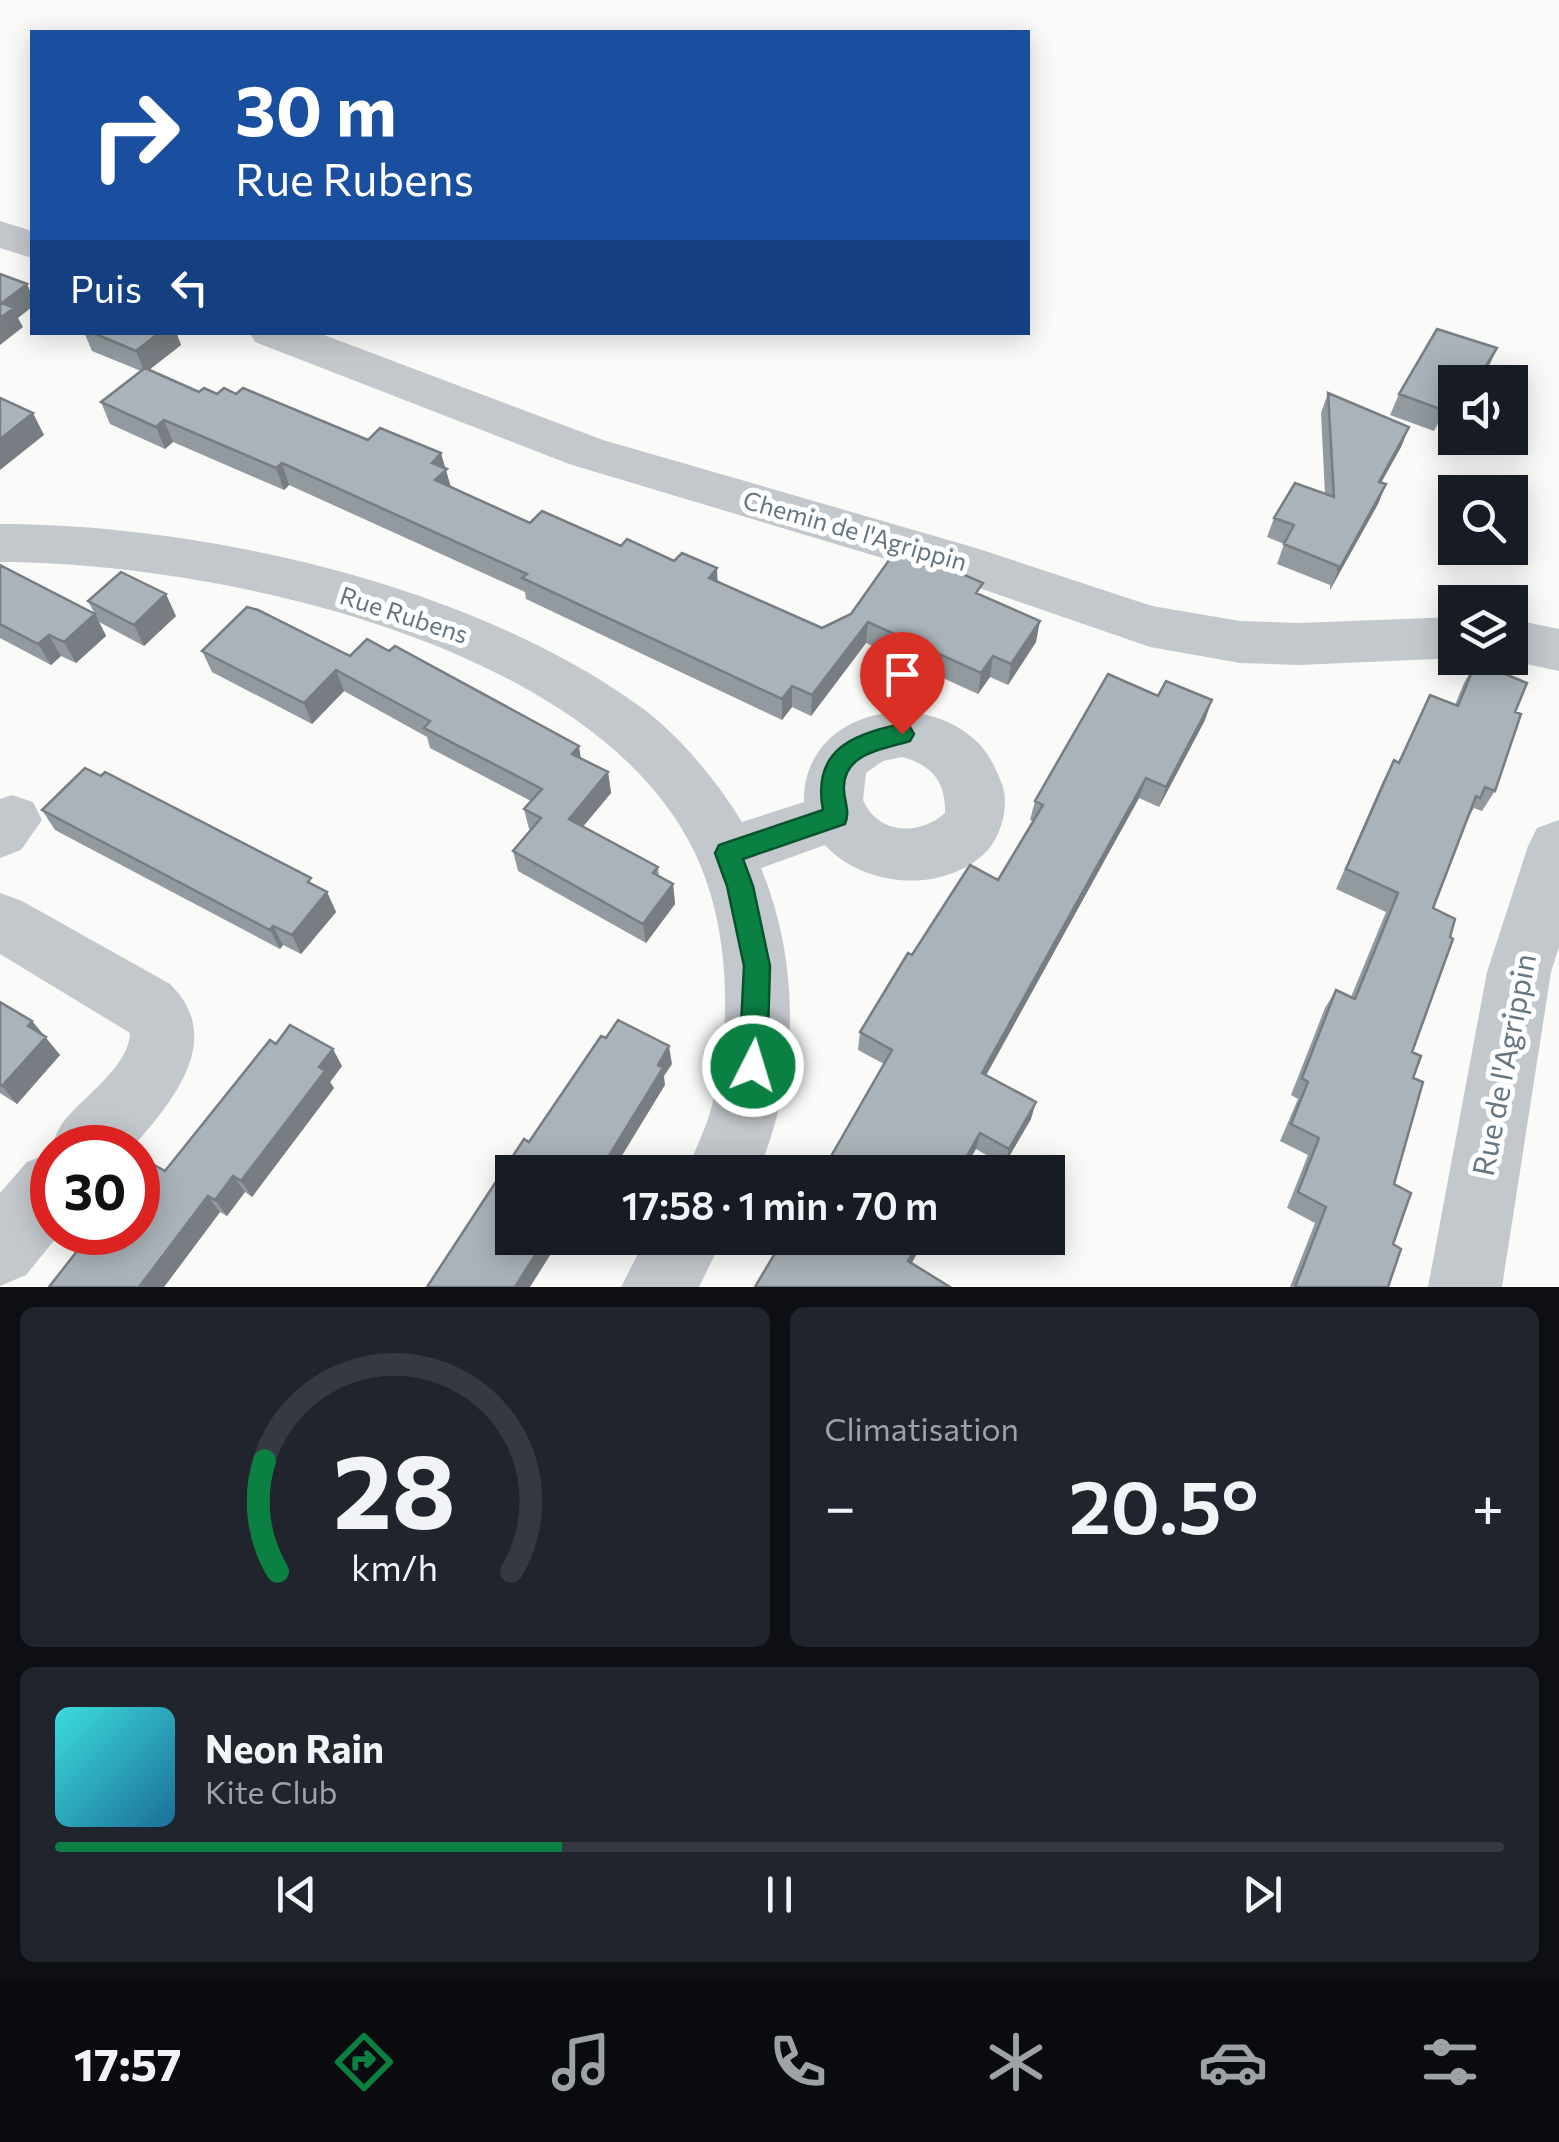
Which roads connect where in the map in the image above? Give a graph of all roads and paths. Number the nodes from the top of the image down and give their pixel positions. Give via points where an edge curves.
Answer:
1 (0, 234) edge
2 (30, 244) edge
3 (279, 335) edge
4 (0, 543) edge
5 (1438, 638) edge
6 (1528, 644) edge
7 (1559, 650) edge
8 (836, 816) dead end
9 (1559, 846) edge
10 (728, 853) junction
11 (0, 921) edge
12 (105, 1125) edge
13 (729, 1155) edge
14 (30, 1213) edge
15 (0, 1248) edge
16 (677, 1255) edge
17 (658, 1287) edge
18 (1466, 1287) edge

1 - 2 street
3 - 5 street, Chemin de l'Agrippin via 586,452 976,567 1150,626 1260,643
4 - 10 street, Rue Rubens via 132,547 215,561 468,634 540,670 628,731 695,798
6 - 7 street
8 - 10 street
9 - 18 street, Rue de l'Agrippin via 1519,972
10 - 13 street, Rue Rubens via 750,928 758,1011 744,1116
11 - 12 street via 147,1005 162,1022 164,1044 153,1068
14 - 15 street
16 - 17 street

